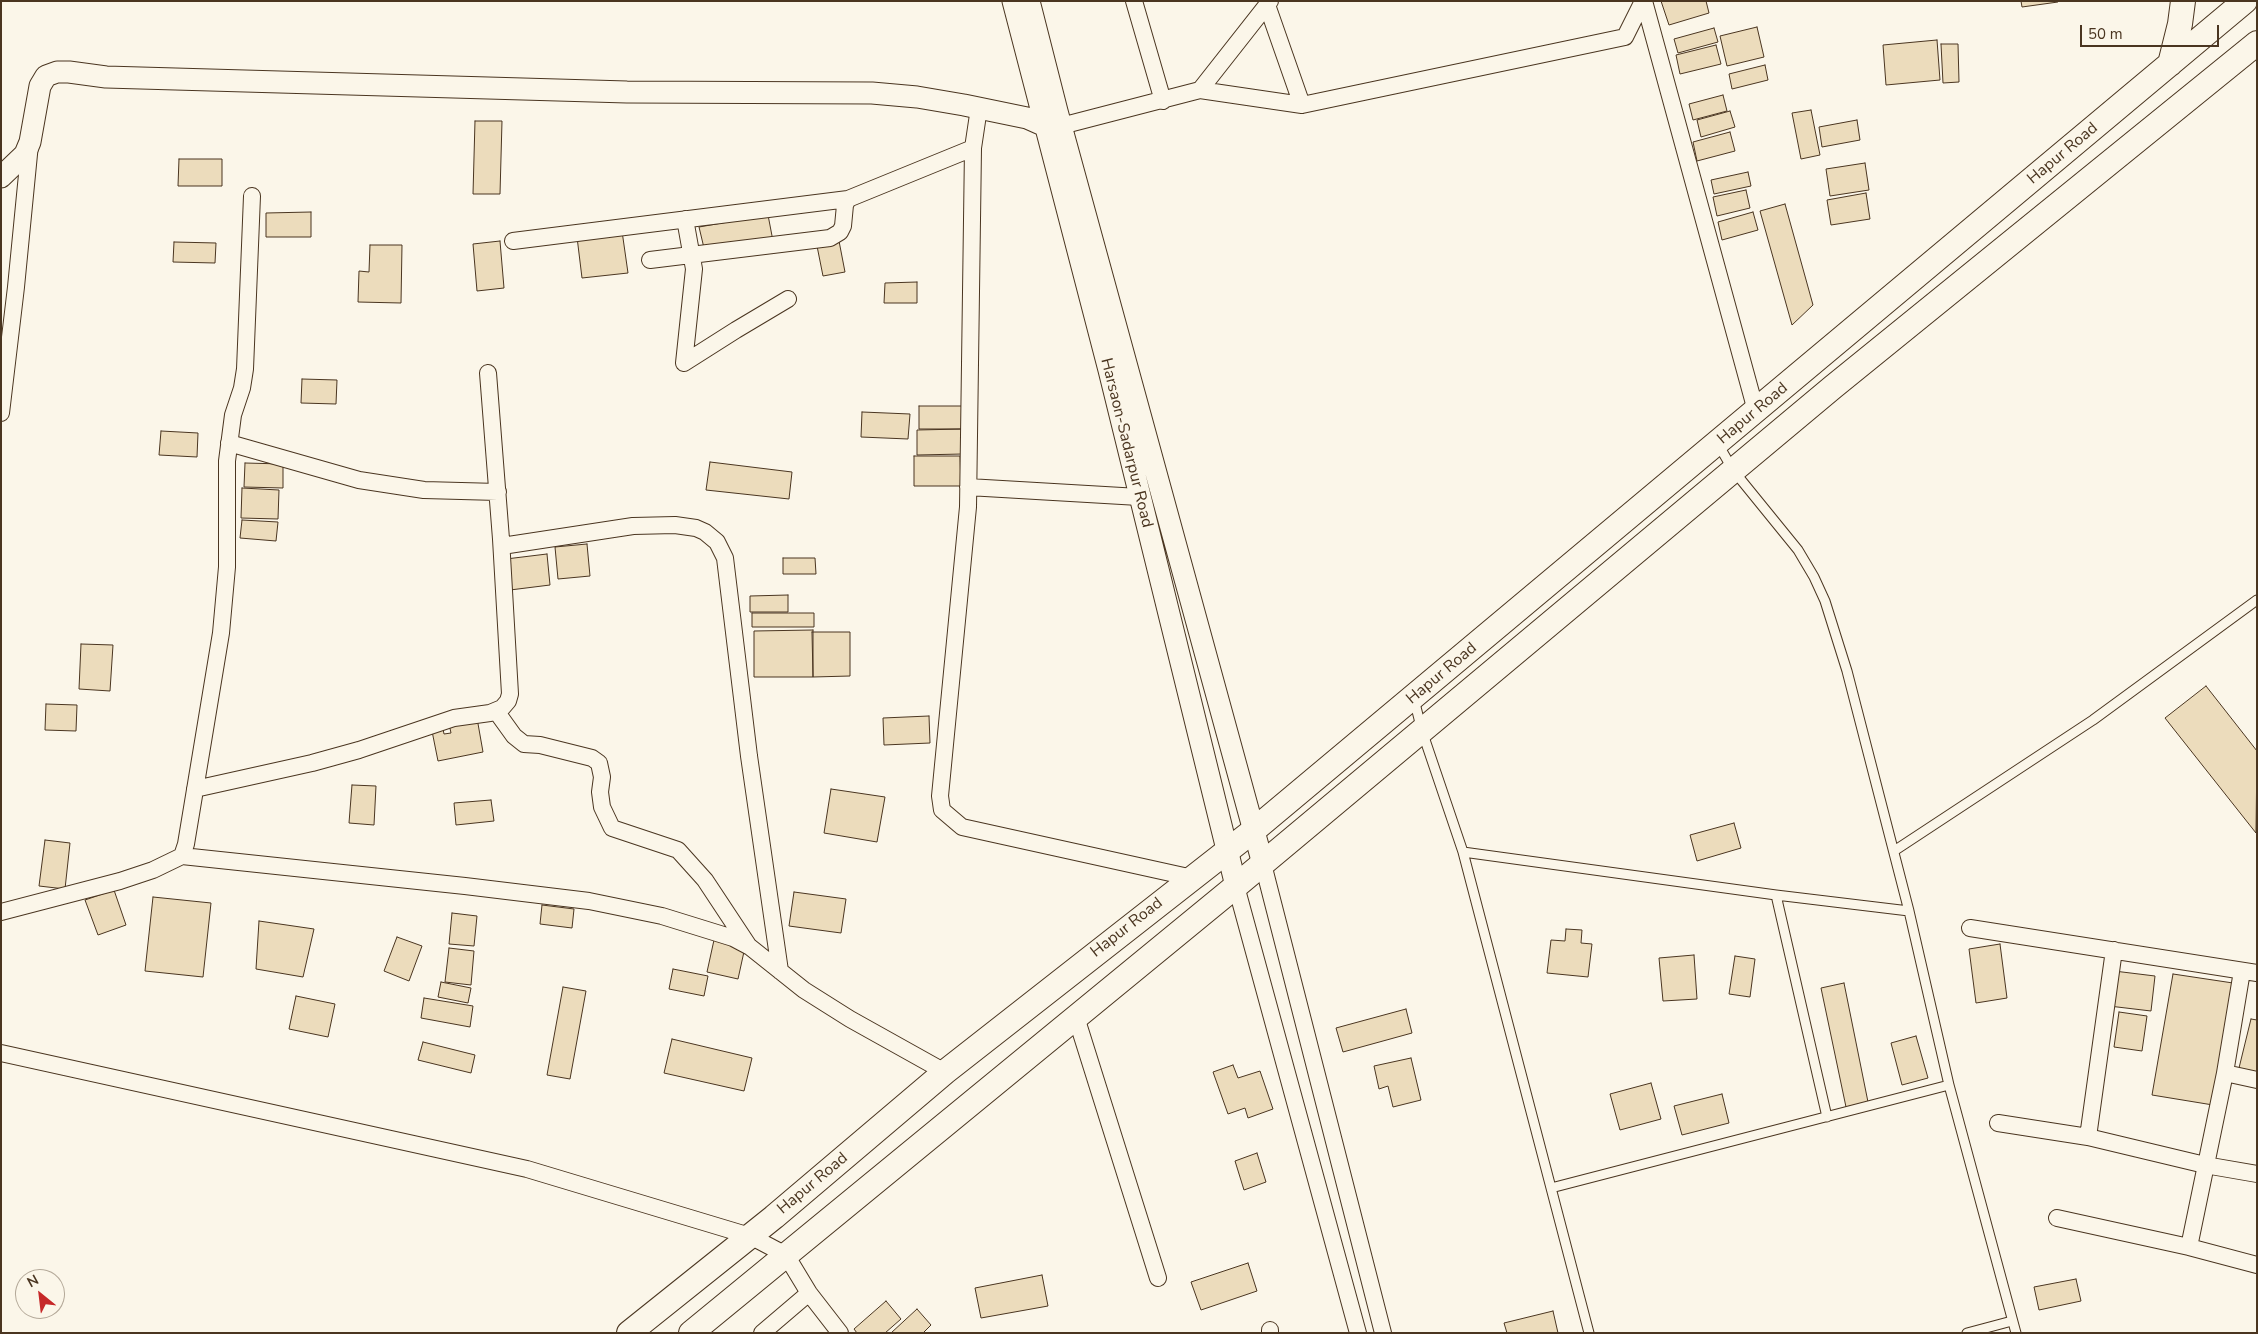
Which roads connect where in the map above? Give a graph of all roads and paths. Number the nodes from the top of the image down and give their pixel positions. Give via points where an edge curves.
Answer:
1 (1013, 1) edge
2 (1029, 1) edge
3 (1134, 1) edge
4 (1643, 1) edge
5 (2183, 1) edge
6 (2245, 1) edge
7 (1268, 3) edge
8 (2257, 43) edge
9 (2170, 64) junction
10 (1200, 90) junction
11 (1163, 100) junction
12 (1302, 104) junction
13 (979, 108) junction
14 (1053, 126) junction
15 (30, 142) junction
16 (973, 148) junction
17 (1, 177) edge
18 (252, 196) dead end
19 (848, 199) junction
20 (686, 220) junction
21 (513, 241) dead end
22 (692, 255) junction
23 (650, 260) dead end
24 (788, 300) dead end
25 (488, 373) dead end
26 (1756, 411) junction
27 (1, 413) edge
28 (229, 443) junction
29 (1718, 443) junction
30 (1733, 470) junction
31 (968, 487) junction
32 (498, 492) junction
33 (1139, 497) junction
34 (502, 546) junction
35 (2257, 600) edge
36 (1414, 697) junction
37 (496, 711) junction
38 (1422, 730) junction
39 (194, 789) junction
40 (1254, 830) junction
41 (1227, 851) junction
42 (1894, 851) junction
43 (1463, 852) junction
44 (182, 856) junction
45 (1263, 864) junction
46 (1193, 878) junction
47 (1236, 886) junction
48 (1776, 896) junction
49 (1909, 911) junction
50 (1, 912) edge
51 (1970, 928) dead end
52 (750, 947) junction
53 (2114, 950) junction
54 (780, 971) junction
55 (2250, 972) edge
56 (1076, 1017) junction
57 (1, 1053) edge
58 (945, 1072) junction
59 (2225, 1073) junction
60 (2257, 1080) edge
61 (1949, 1085) junction
62 (1826, 1117) junction
63 (1998, 1123) dead end
64 (2088, 1137) junction
65 (2205, 1164) junction
66 (2257, 1174) edge
67 (1551, 1188) junction
68 (2057, 1218) dead end
69 (750, 1236) junction
70 (2189, 1247) junction
71 (786, 1255) junction
72 (2257, 1265) edge
73 (1158, 1278) dead end
74 (809, 1293) junction
75 (2012, 1321) junction
76 (629, 1333) edge
77 (691, 1333) edge
78 (762, 1333) edge
79 (840, 1333) edge
80 (1358, 1333) edge
81 (1383, 1333) edge
82 (1589, 1333) edge
83 (1967, 1333) edge
84 (2016, 1333) edge

1 - 14 street, Harsaon-Sadarpur Road
2 - 14 street, Harsaon-Sadarpur Road
3 - 11 street
4 - 12 street via 1625,37
4 - 26 street
5 - 9 main road
6 - 9 main road, Hapur Road
7 - 10 street
7 - 12 street
8 - 30 main road, Hapur Road
9 - 26 main road, Hapur Road
10 - 11 street
10 - 12 street
11 - 14 street
13 - 14 street
13 - 15 street via 918,96 872,93 607,92 106,77 57,72 46,76 40,86
13 - 16 street
14 - 33 street, Harsaon-Sadarpur Road
14 - 40 street, Harsaon-Sadarpur Road
15 - 17 street via 25,154
15 - 27 street
16 - 19 street
16 - 31 street
18 - 28 street via 245,370 232,415
19 - 20 street
19 - 22 street via 843,226 830,238
20 - 21 street
20 - 22 street
22 - 23 street
22 - 24 street via 694,269 684,363
25 - 32 street
26 - 29 main road, Hapur Road
28 - 32 street via 359,480 424,490
28 - 39 street via 225,600 206,732
29 - 30 lane
29 - 36 main road, Hapur Road
30 - 38 main road, Hapur Road
30 - 42 lane via 1798,550 1825,601 1847,671
31 - 33 street
31 - 46 street via 940,796 942,810 962,827
32 - 34 street
33 - 41 street, Harsaon-Sadarpur Road
34 - 37 street via 510,694 508,702
34 - 54 street via 633,526 667,525 696,528 717,542 725,558
35 - 42 lane via 2094,720
36 - 38 lane
36 - 40 main road, Hapur Road
37 - 39 street via 454,718 382,744 312,763
37 - 52 street via 524,744 592,758 599,763 602,807 612,828 678,850 705,880
38 - 43 lane
38 - 45 main road, Hapur Road
39 - 44 street
40 - 41 main road, Hapur Road
40 - 45 street, Harsaon-Sadarpur Road
41 - 46 main road, Hapur Road
41 - 47 street, Harsaon-Sadarpur Road
42 - 49 lane
43 - 48 lane
43 - 67 lane
44 - 50 street via 120,881
44 - 52 street via 589,901 699,926
45 - 47 main road, Hapur Road
45 - 81 street
46 - 58 main road, Hapur Road
47 - 56 main road, Hapur Road
47 - 80 street
48 - 49 lane
48 - 62 lane
49 - 61 lane
51 - 53 street
52 - 54 street
53 - 55 street
53 - 64 street
54 - 58 street via 850,1019
55 - 59 street
56 - 71 main road, Hapur Road
56 - 73 street
57 - 69 street via 527,1169
58 - 69 main road, Hapur Road
59 - 60 street
59 - 65 street
61 - 62 lane
61 - 75 lane
62 - 67 lane
63 - 64 street
64 - 65 street
65 - 66 street
65 - 70 street
67 - 82 lane
68 - 70 street
69 - 71 street
69 - 76 main road, Hapur Road
70 - 72 street
71 - 74 street
71 - 77 main road, Hapur Road
74 - 78 street
74 - 79 street
75 - 83 lane
75 - 84 lane

